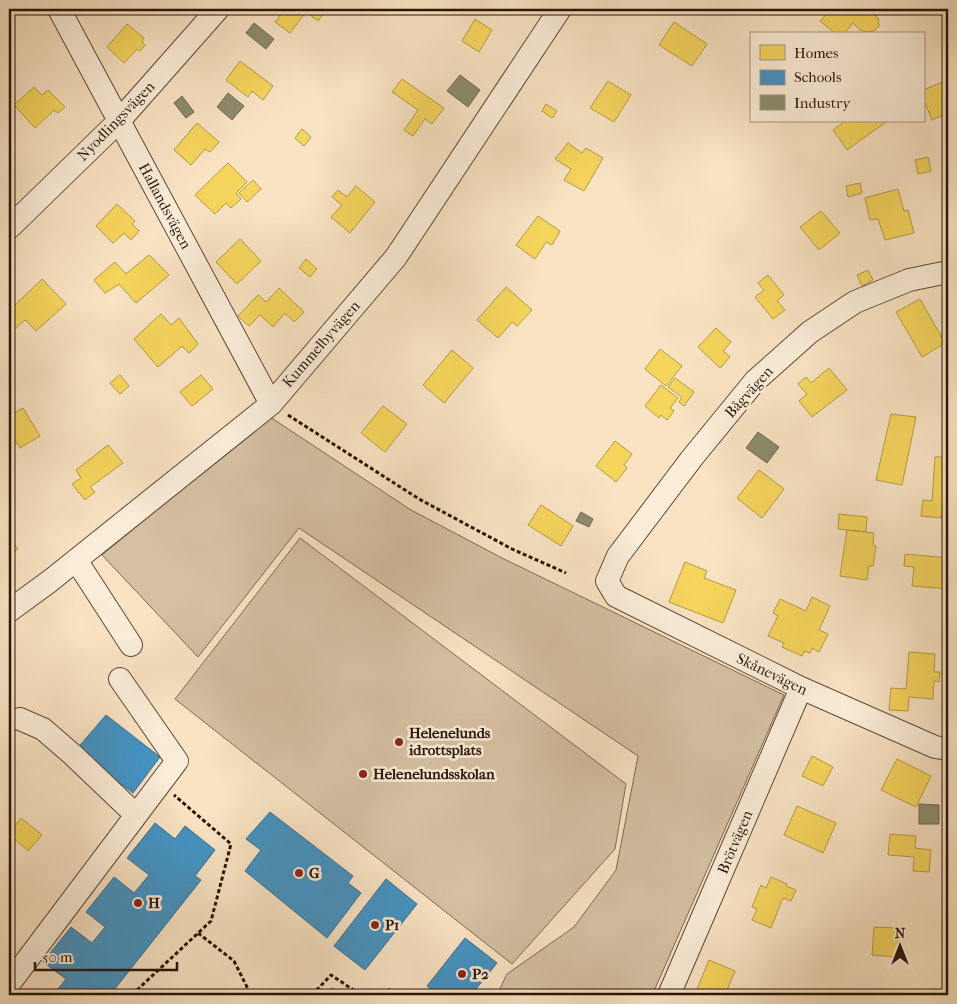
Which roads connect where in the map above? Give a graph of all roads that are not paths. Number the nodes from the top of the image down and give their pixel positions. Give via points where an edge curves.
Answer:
1 (59, 9) edge
2 (218, 9) edge
3 (560, 9) edge
4 (119, 121) junction
5 (9, 228) edge
6 (948, 272) edge
7 (271, 404) junction
8 (76, 560) junction
9 (607, 580) joint
10 (9, 611) edge
11 (131, 644) dead end
12 (120, 679) dead end
13 (801, 688) junction
14 (20, 717) edge
15 (948, 749) edge
16 (136, 815) junction
17 (9, 984) edge
18 (669, 995) edge

1 - 4 street, Hallandsvägen
2 - 4 street, Nyodlingsvägen
3 - 7 street, Kummelbyvägen via 396,257
4 - 5 street, Nyodlingsvägen
4 - 7 street, Hallandsvägen
6 - 9 street, Bågvägen via 909,280 855,302 810,332 762,375 692,458 618,556
7 - 8 street, Kummelbyvägen
8 - 10 street, Kummelbyvägen
8 - 11 street
9 - 13 street, Skånevägen via 616,596
12 - 16 street via 178,761
13 - 15 street, Skånevägen via 935,747
13 - 18 street, Brötvägen
14 - 16 street via 43,730 73,755
16 - 17 street

